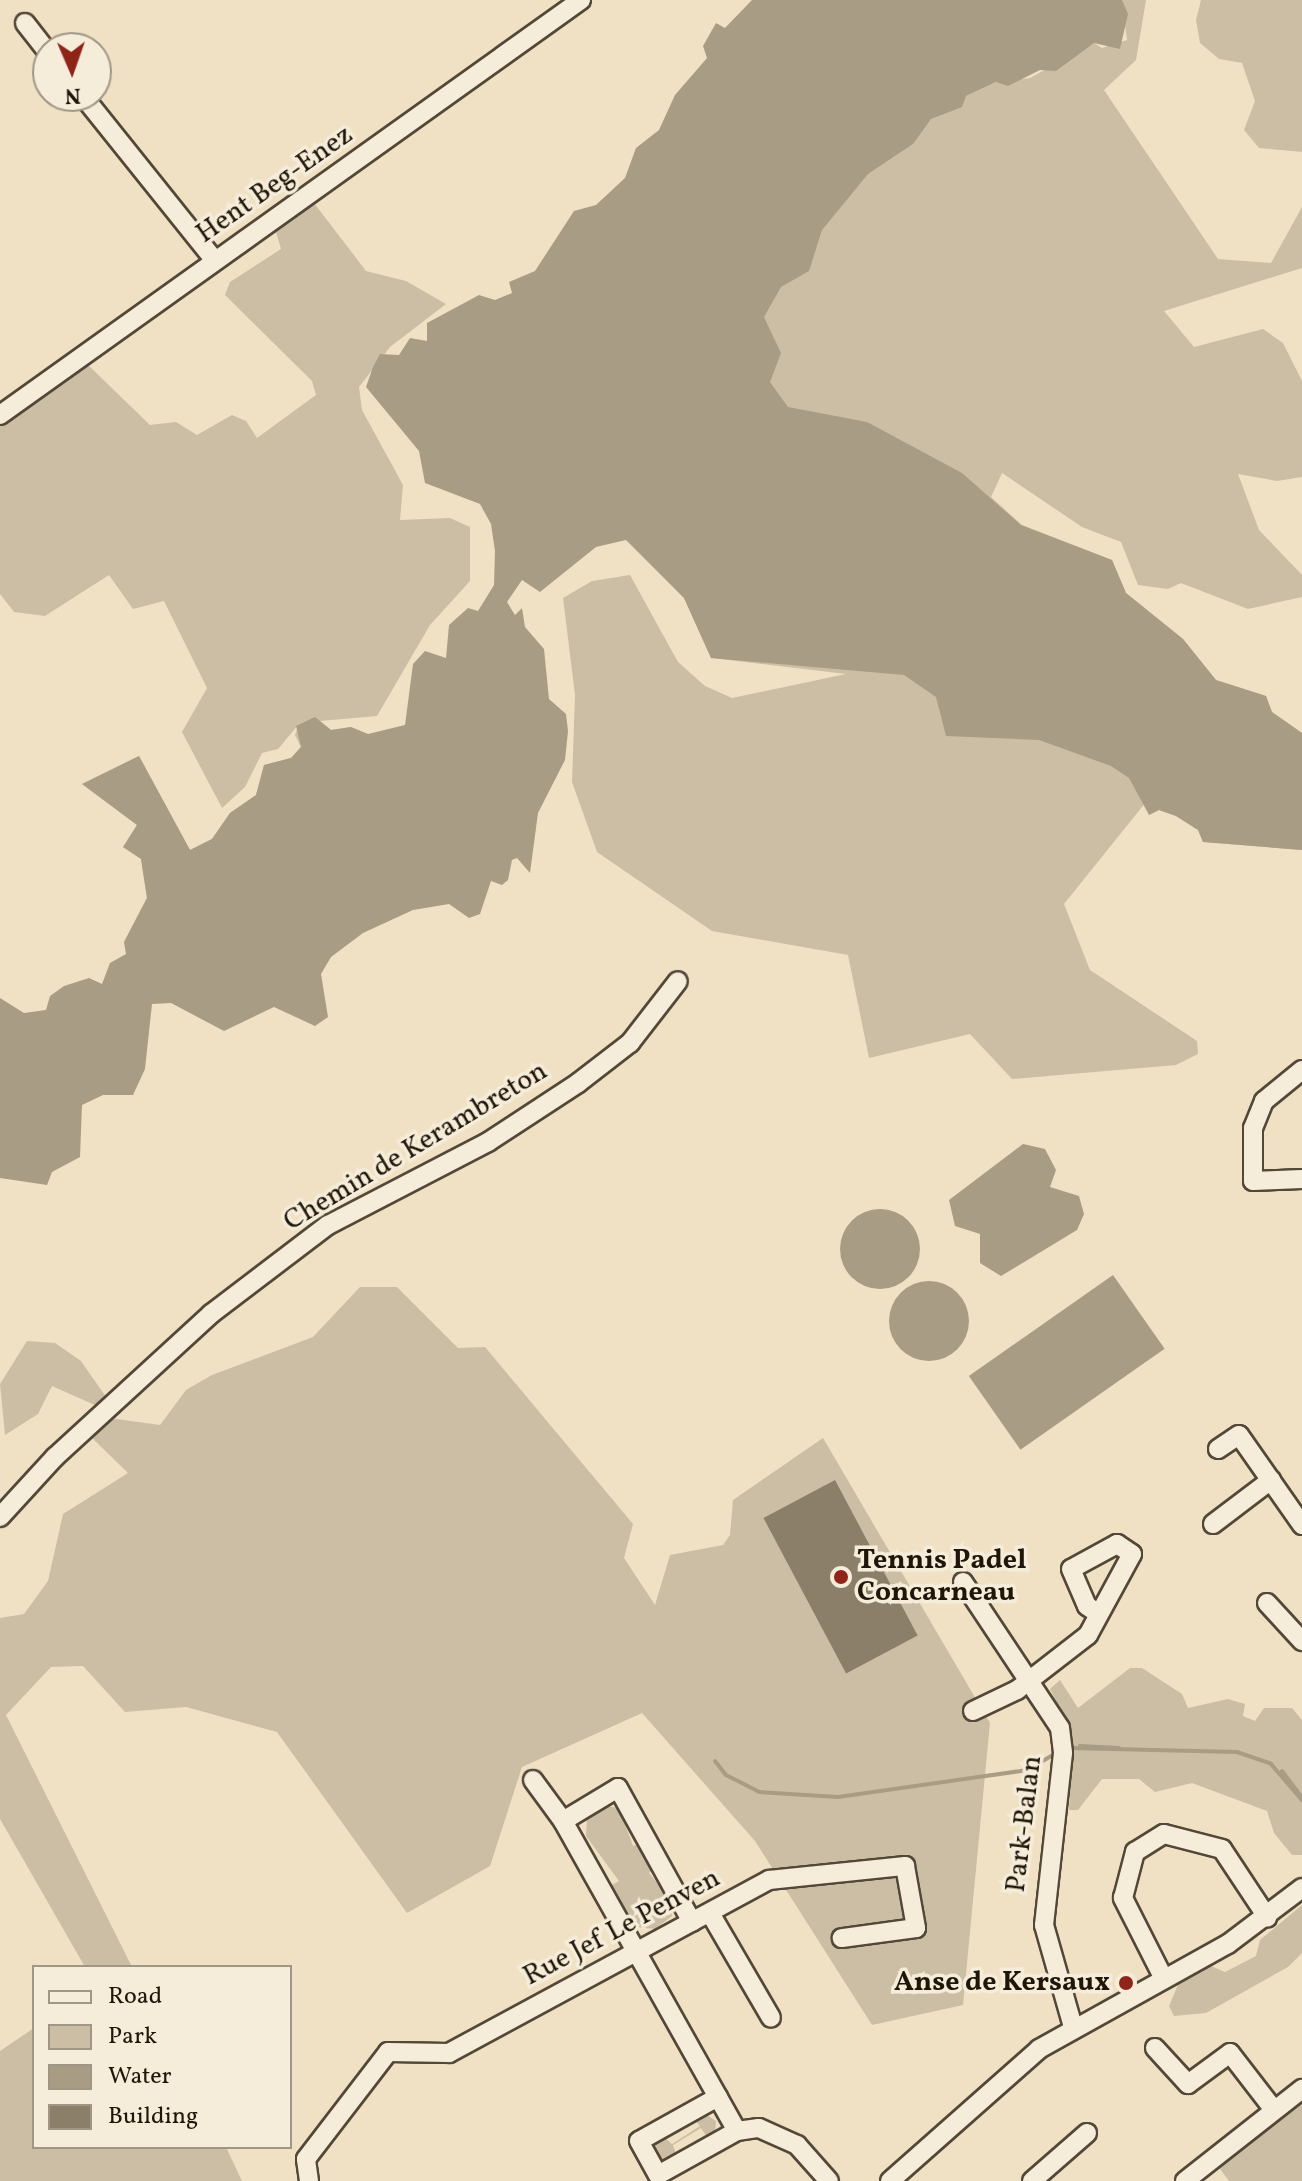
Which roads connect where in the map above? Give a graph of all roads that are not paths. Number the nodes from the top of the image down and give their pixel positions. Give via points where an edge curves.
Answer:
1 (581, 0) edge
2 (25, 23) dead end
3 (32, 32) edge
4 (96, 112) edge
5 (215, 261) junction
6 (0, 415) edge
7 (678, 981) dead end
8 (1302, 1070) edge
9 (1302, 1179) edge
10 (1218, 1449) dead end
11 (1271, 1480) junction
12 (0, 1517) edge
13 (1213, 1524) dead end
14 (1302, 1525) edge
15 (963, 1582) dead end
16 (1267, 1603) dead end
17 (1099, 1614) dead end
18 (1302, 1641) edge
19 (1031, 1677) junction
20 (973, 1711) dead end
21 (533, 1780) dead end
22 (563, 1821) junction
23 (1302, 1888) edge
24 (710, 1913) junction
25 (1267, 1917) junction
26 (692, 1922) junction
27 (842, 1938) dead end
28 (639, 1952) junction
29 (1163, 1977) junction
30 (771, 2018) dead end
31 (1073, 2027) junction
32 (1155, 2048) dead end
33 (1302, 2089) edge
34 (718, 2097) junction
35 (1274, 2110) junction
36 (737, 2131) junction
37 (1087, 2133) dead end
38 (1208, 2165) junction
39 (309, 2181) edge
40 (829, 2181) edge
41 (890, 2181) edge
42 (1032, 2181) edge
43 (1185, 2181) edge
44 (1220, 2181) edge

1 - 5 street, Hent Beg-Enez
2 - 3 street
4 - 5 street
5 - 6 street, Hent Beg-Enez
7 - 12 street, Chemin de Kerambreton via 630,1043 578,1083 488,1142 328,1225 211,1314 55,1457
8 - 9 street via 1264,1101 1253,1128 1253,1181
10 - 11 street via 1239,1435
11 - 13 street
11 - 14 street
15 - 19 street, Park-Balan
16 - 18 street
17 - 19 street via 1088,1635
19 - 20 street
19 - 31 street, Park-Balan via 1062,1740 1043,1909 1053,1971
21 - 22 street
22 - 26 street via 618,1788
22 - 28 street
23 - 25 street
24 - 26 street, Rue Jef Le Penven
24 - 27 street, Rue Jef Le Penven via 769,1880 905,1866 916,1928
24 - 30 street
25 - 29 street
25 - 29 street via 1222,1849 1164,1834 1135,1852 1123,1898
26 - 28 street, Rue Jef Le Penven
28 - 34 street
28 - 39 street, Rue Jef Le Penven via 449,2053 388,2052 306,2159
29 - 31 street
31 - 41 street via 1020,2062
32 - 35 street via 1188,2084 1230,2053
33 - 35 street
34 - 36 street
34 - 36 street via 639,2141 658,2175
35 - 38 street
36 - 40 street via 759,2128 784,2137
37 - 42 street
38 - 43 street
38 - 44 street

